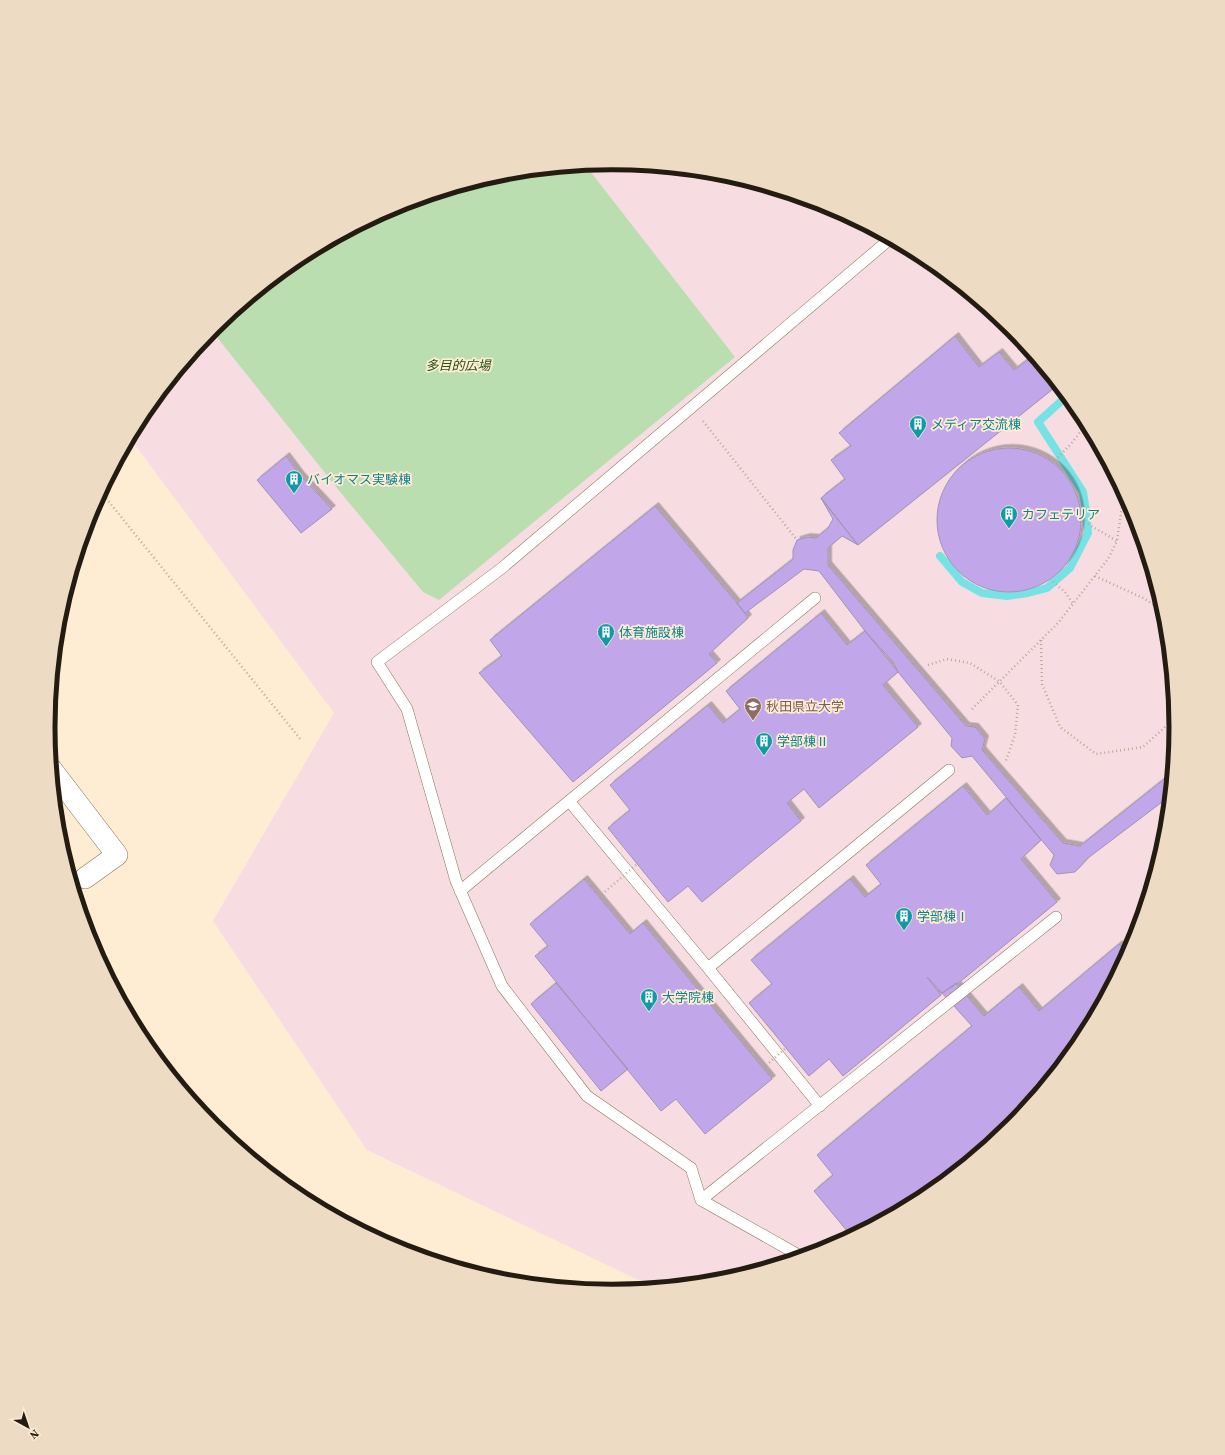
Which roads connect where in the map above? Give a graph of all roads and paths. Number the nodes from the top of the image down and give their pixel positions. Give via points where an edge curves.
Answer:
1 (886, 242) edge
2 (692, 407) junction
3 (1083, 429) edge
4 (1052, 463) dead end
5 (105, 497) edge
6 (1123, 502) edge
7 (1081, 520) dead end
8 (797, 540) dead end
9 (1117, 541) junction
10 (1095, 576) junction
11 (1050, 579) dead end
12 (815, 598) dead end
13 (1074, 605) junction
14 (1156, 606) edge
15 (1041, 640) junction
16 (928, 665) dead end
17 (1000, 682) junction
18 (972, 709) dead end
19 (1170, 723) edge
20 (301, 740) dead end
21 (1005, 763) dead end
22 (949, 770) dead end
23 (57, 777) edge
24 (569, 801) junction
25 (637, 864) dead end
26 (85, 878) dead end
27 (460, 891) junction
28 (599, 897) dead end
29 (1056, 917) dead end
30 (708, 968) junction
31 (786, 1048) dead end
32 (763, 1068) dead end
33 (820, 1106) junction
34 (701, 1200) junction
35 (796, 1254) edge

1 - 2 lane
2 - 8 path
2 - 27 lane via 502,568 377,662 407,710
3 - 4 path
5 - 20 path
6 - 9 path
7 - 9 path
9 - 10 path
10 - 13 path
10 - 14 path
11 - 13 path via 1065,592
12 - 24 lane
13 - 15 path
15 - 17 path
15 - 19 path via 1042,684 1060,727 1096,754 1143,747
16 - 17 path via 947,659 970,663
17 - 18 path
17 - 21 path via 1018,705 1015,735
22 - 30 lane
23 - 26 street via 117,855
24 - 27 lane
24 - 30 lane
25 - 28 path, bridge
27 - 34 lane via 502,986 587,1096 691,1168
29 - 33 lane
30 - 33 lane
31 - 32 path, bridge
33 - 34 lane
34 - 35 lane

